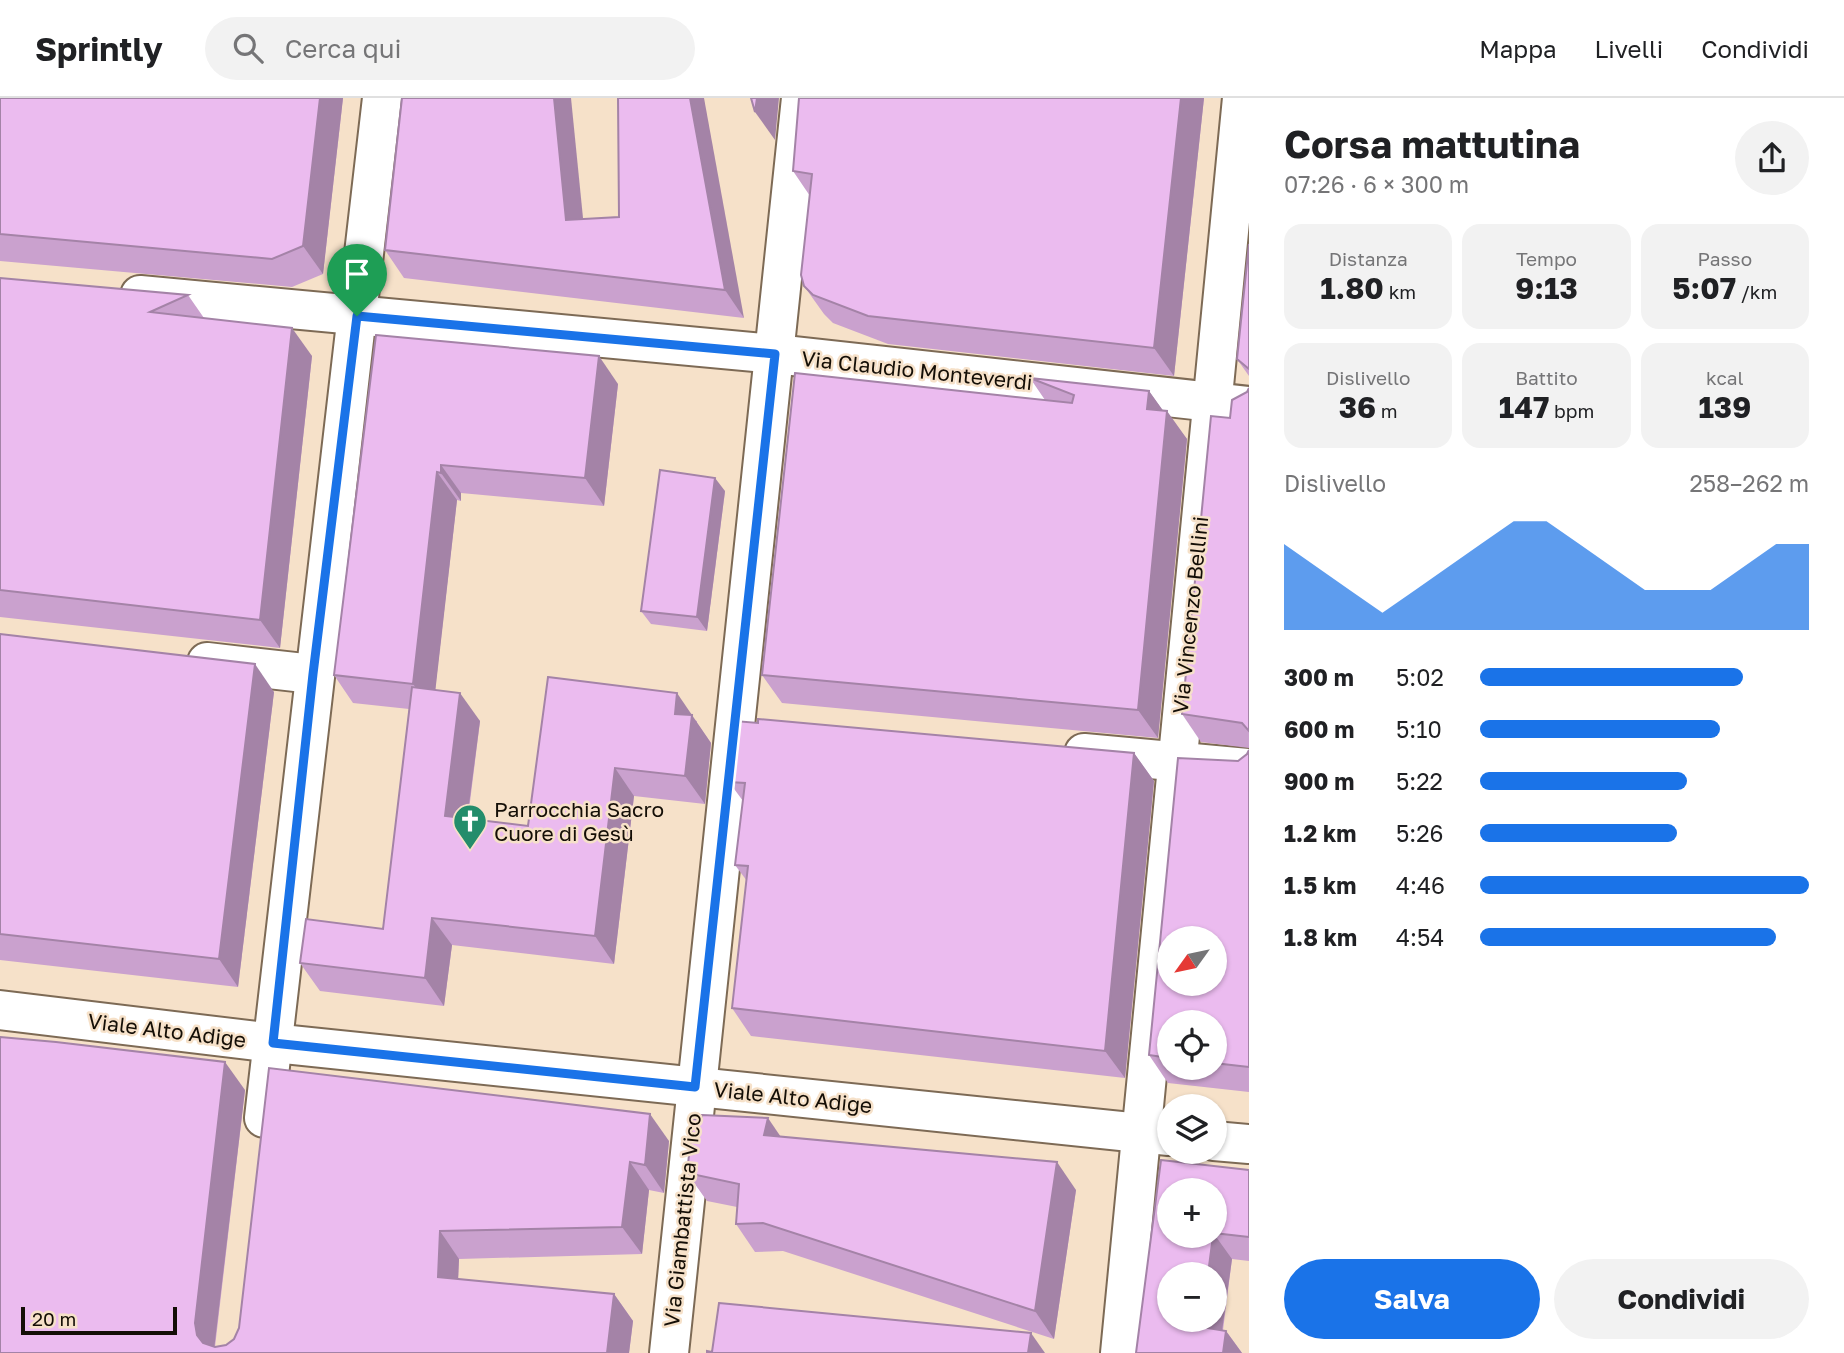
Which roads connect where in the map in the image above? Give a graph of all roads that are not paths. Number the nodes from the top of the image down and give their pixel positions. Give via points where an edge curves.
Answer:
1 (382, 98) edge
2 (801, 98) edge
3 (1242, 98) edge
4 (110, 292) edge
5 (357, 316) junction
6 (775, 354) junction
7 (1211, 402) junction
8 (1249, 405) edge
9 (177, 658) edge
10 (313, 674) junction
11 (1052, 750) edge
12 (1176, 761) junction
13 (1249, 768) edge
14 (0, 1010) edge
15 (273, 1043) junction
16 (695, 1087) junction
17 (1155, 1135) edge
18 (1227, 1142) edge
19 (1249, 1144) edge
20 (260, 1151) edge
21 (669, 1353) edge
22 (1120, 1353) edge

1 - 5 street
2 - 6 street, Via Giambattista Vico
3 - 7 street, Via Vincenzo Bellini
4 - 5 street, Via Claudio Monteverdi
5 - 6 street, Via Claudio Monteverdi
5 - 10 street
6 - 7 street, Via Claudio Monteverdi
6 - 16 street, Via Giambattista Vico via 750,723
7 - 8 street, Via Claudio Monteverdi
7 - 12 street, Via Vincenzo Bellini
9 - 10 street
10 - 15 street
11 - 12 street
12 - 13 street
12 - 17 street, Via Vincenzo Bellini
14 - 15 street, Viale Alto Adige
15 - 16 street, Viale Alto Adige
15 - 20 street
16 - 17 street, Viale Alto Adige
16 - 21 street, Via Giambattista Vico
17 - 22 street, Via Vincenzo Bellini
18 - 19 street

